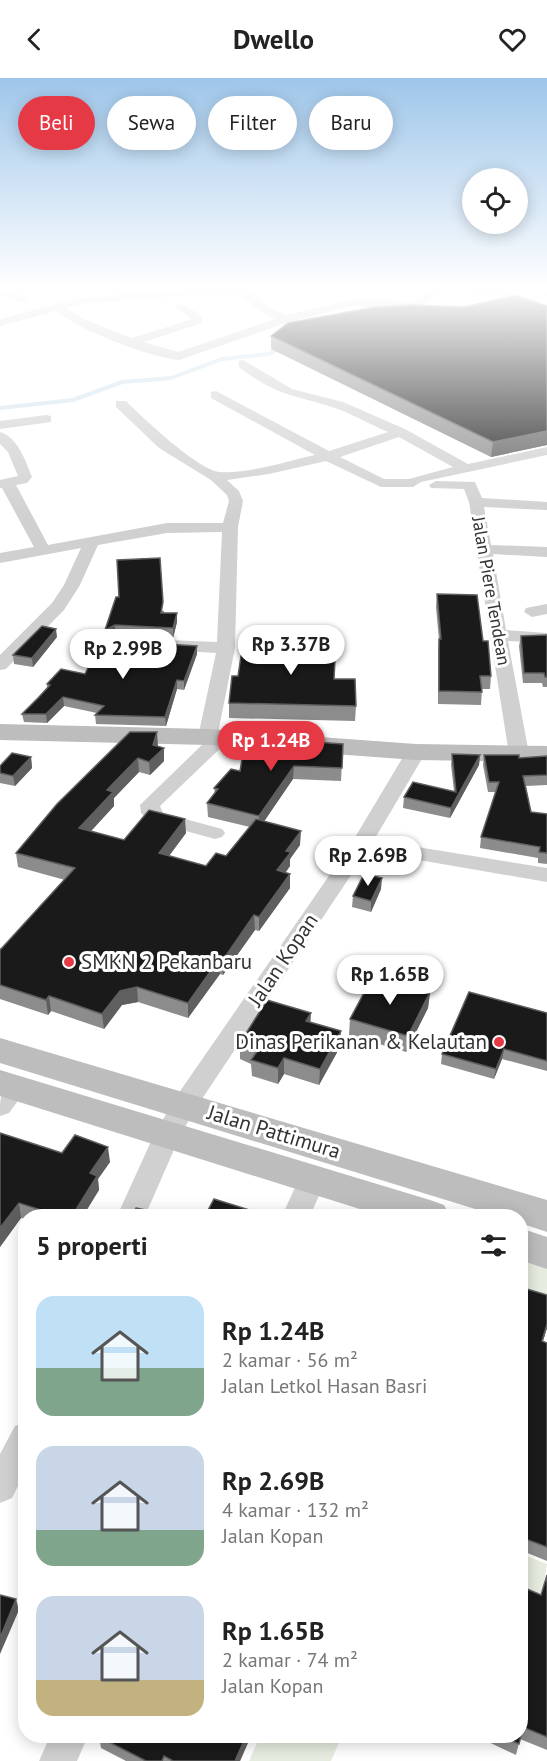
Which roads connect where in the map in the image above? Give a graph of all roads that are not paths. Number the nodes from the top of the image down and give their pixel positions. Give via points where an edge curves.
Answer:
1 (245, 366) edge
2 (216, 395) dead end
3 (121, 404) dead end
4 (46, 419) dead end
5 (0, 424) edge
6 (400, 432) junction
7 (0, 436) edge
8 (547, 451) edge
9 (328, 456) junction
10 (465, 468) junction
11 (216, 477) junction
12 (416, 479) junction
13 (3, 484) edge
14 (476, 502) junction
15 (547, 506) edge
16 (230, 527) junction
17 (92, 540) junction
18 (43, 549) junction
19 (484, 549) junction
20 (547, 552) edge
21 (0, 558) edge
22 (499, 635) junction
23 (547, 638) edge
24 (149, 644) edge
25 (226, 648) junction
26 (0, 665) edge
27 (0, 732) edge
28 (214, 738) junction
29 (416, 752) junction
30 (519, 754) junction
31 (547, 754) edge
32 (214, 833) dead end
33 (361, 844) junction
34 (547, 875) edge
35 (0, 1050) edge
36 (5, 1092) edge
37 (176, 1119) junction
38 (312, 1180) junction
39 (134, 1209) edge
40 (299, 1209) edge
41 (407, 1209) edge
42 (520, 1209) edge
43 (528, 1211) edge
44 (547, 1216) edge
45 (528, 1247) edge
46 (547, 1253) edge
47 (18, 1452) edge
48 (0, 1487) edge
49 (66, 1743) edge
50 (58, 1761) edge

1 - 6 street via 287,392 338,405
2 - 9 street
3 - 11 street via 164,444
4 - 5 street
6 - 9 street
6 - 10 street
7 - 13 street via 14,452 25,477
8 - 10 street
9 - 11 street
9 - 12 street via 381,483 413,483
10 - 12 street
11 - 16 street via 236,501
12 - 14 street, Jalan Piere Tendean via 426,486 468,484
13 - 18 street
14 - 15 street
14 - 19 street, Jalan Piere Tendean
16 - 17 street via 167,528
16 - 25 street
17 - 18 street
17 - 26 street via 58,606
18 - 21 street
19 - 20 street
19 - 22 street, Jalan Piere Tendean
22 - 23 street
22 - 30 street, Jalan Piere Tendean
24 - 25 street
25 - 28 street
27 - 28 main road
28 - 29 main road
28 - 32 street via 150,805 156,817
29 - 30 main road
29 - 33 street, Jalan Kopan
30 - 31 main road
33 - 34 street
33 - 37 street, Jalan Kopan
35 - 37 main road, Jalan Pattimura
36 - 37 main road, Jalan Pattimura
37 - 38 main road, Jalan Pattimura
37 - 39 street, Jalan Kopan
37 - 42 main road, Jalan Pattimura
38 - 40 street
38 - 41 main road, Jalan Pattimura
43 - 44 main road, Jalan Pattimura
45 - 46 main road
47 - 48 street
49 - 50 street

